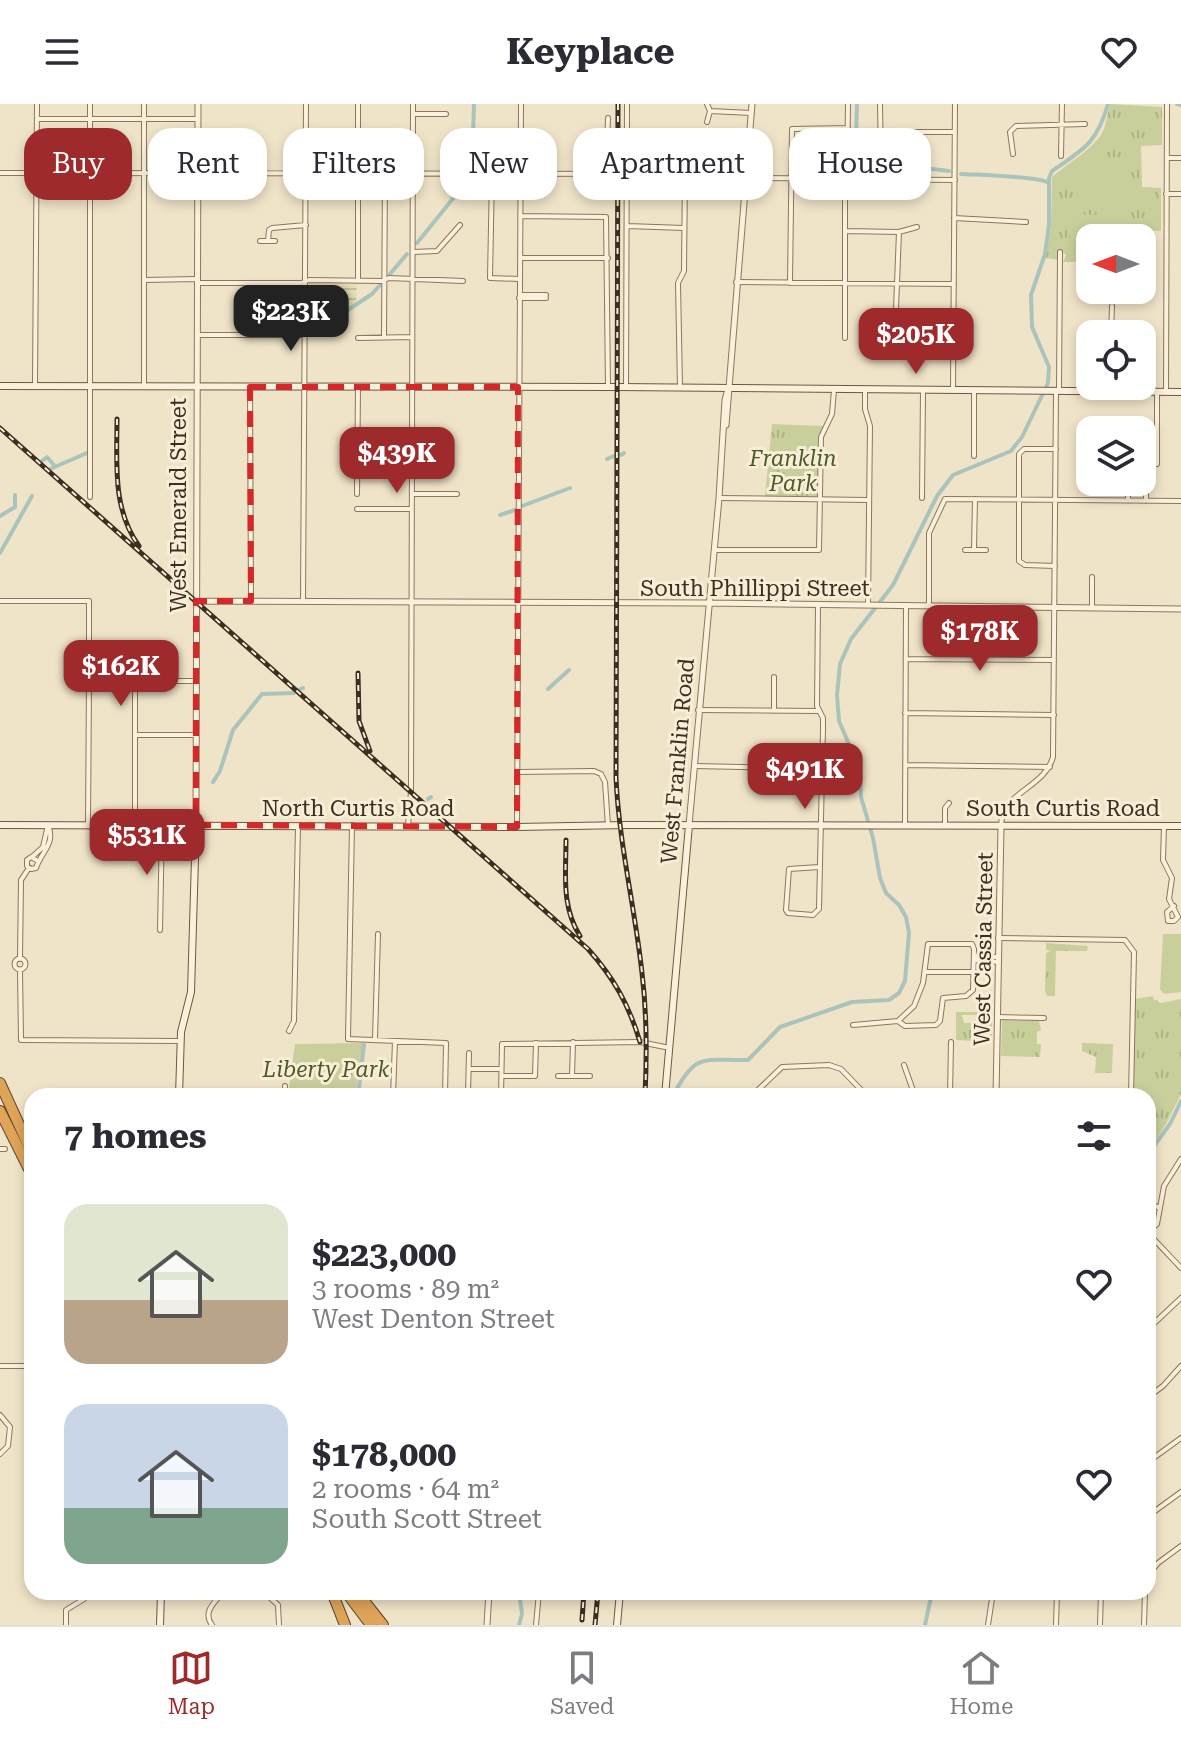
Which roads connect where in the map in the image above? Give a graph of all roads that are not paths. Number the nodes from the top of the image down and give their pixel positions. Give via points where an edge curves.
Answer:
1 (37, 104) edge
2 (90, 104) edge
3 (144, 104) edge
4 (198, 104) edge
5 (306, 104) edge
6 (358, 104) edge
7 (413, 104) edge
8 (521, 104) edge
9 (627, 104) edge
10 (707, 104) edge
11 (752, 104) edge
12 (848, 104) edge
13 (880, 104) edge
14 (955, 104) edge
15 (1062, 104) edge
16 (1167, 104) edge
17 (710, 111) junction
18 (751, 113) junction
19 (413, 114) junction
20 (446, 114) dead end
21 (608, 118) dead end
22 (37, 119) junction
23 (90, 119) junction
24 (144, 119) junction
25 (198, 119) junction
26 (707, 122) dead end
27 (1085, 124) dead end
28 (1061, 126) junction
29 (37, 128) edge
30 (90, 128) edge
31 (198, 128) edge
32 (306, 128) edge
33 (358, 128) edge
34 (413, 128) edge
35 (521, 128) edge
36 (608, 128) edge
37 (627, 128) edge
38 (750, 128) edge
39 (848, 128) edge
40 (881, 128) edge
41 (931, 132) edge
42 (955, 132) junction
43 (1013, 154) dead end
44 (1061, 156) dead end
45 (1167, 158) junction
46 (1181, 158) edge
47 (0, 173) edge
48 (24, 173) edge
49 (132, 173) edge
50 (144, 173) junction
51 (148, 173) edge
52 (931, 180) edge
53 (955, 180) junction
54 (1166, 194) junction
55 (1181, 194) edge
56 (37, 200) edge
57 (90, 200) edge
58 (198, 200) edge
59 (306, 200) edge
60 (358, 200) edge
61 (385, 200) edge
62 (413, 200) edge
63 (491, 200) edge
64 (520, 200) edge
65 (627, 200) edge
66 (685, 200) edge
67 (744, 200) edge
68 (791, 200) edge
69 (845, 200) edge
70 (520, 216) junction
71 (954, 218) junction
72 (1026, 222) dead end
73 (306, 225) junction
74 (460, 225) dead end
75 (627, 226) junction
76 (917, 227) dead end
77 (684, 228) junction
78 (845, 231) junction
79 (899, 232) junction
80 (260, 241) dead end
81 (268, 241) junction
82 (275, 241) dead end
83 (413, 252) junction
84 (1060, 252) dead end
85 (520, 258) junction
86 (608, 258) junction
87 (519, 279) junction
88 (144, 280) junction
89 (385, 280) junction
90 (197, 281) junction
91 (358, 281) junction
92 (412, 281) junction
93 (463, 281) dead end
94 (305, 282) junction
95 (736, 282) junction
96 (790, 283) junction
97 (844, 283) junction
98 (898, 284) junction
99 (954, 284) junction
100 (519, 296) junction
101 (546, 296) dead end
102 (1112, 306) dead end
103 (1112, 320) edge
104 (197, 335) junction
105 (305, 335) junction
106 (895, 335) dead end
107 (384, 337) junction
108 (412, 337) junction
109 (358, 338) dead end
110 (845, 338) dead end
111 (0, 386) edge
112 (35, 386) junction
113 (90, 386) junction
114 (197, 386) junction
115 (144, 387) junction
116 (250, 387) junction
117 (305, 387) junction
118 (358, 387) junction
119 (412, 387) junction
120 (518, 387) junction
121 (608, 387) junction
122 (626, 387) junction
123 (680, 388) junction
124 (728, 389) junction
125 (834, 390) junction
126 (865, 391) junction
127 (923, 391) junction
128 (1076, 391) edge
129 (953, 392) junction
130 (974, 392) junction
131 (1058, 392) junction
132 (1157, 392) joint
133 (1166, 392) junction
134 (1181, 392) edge
135 (1056, 449) junction
136 (974, 456) dead end
137 (357, 494) dead end
138 (411, 494) junction
139 (457, 494) dead end
140 (1128, 496) edge
141 (90, 497) dead end
142 (719, 498) junction
143 (922, 498) dead end
144 (821, 499) junction
145 (975, 499) junction
146 (869, 500) junction
147 (1019, 500) junction
148 (1055, 500) junction
149 (1128, 501) junction
150 (1146, 501) junction
151 (1181, 501) edge
152 (357, 509) dead end
153 (411, 509) junction
154 (714, 550) junction
155 (965, 550) dead end
156 (974, 550) junction
157 (986, 550) dead end
158 (1055, 566) junction
159 (1092, 577) dead end
160 (0, 601) edge
161 (196, 601) junction
162 (251, 601) junction
163 (303, 601) junction
164 (411, 603) junction
165 (518, 603) junction
166 (709, 603) junction
167 (818, 605) junction
168 (870, 605) junction
169 (906, 605) junction
170 (929, 605) junction
171 (1055, 608) junction
172 (1092, 609) junction
173 (1181, 609) edge
174 (89, 651) dead end
175 (906, 659) junction
176 (1054, 660) junction
177 (774, 677) dead end
178 (135, 681) junction
179 (196, 681) junction
180 (698, 710) junction
181 (774, 711) junction
182 (819, 711) junction
183 (905, 713) junction
184 (1054, 715) junction
185 (135, 735) junction
186 (196, 735) junction
187 (905, 765) junction
188 (695, 766) junction
189 (1050, 767) junction
190 (823, 769) junction
191 (518, 772) junction
192 (949, 803) dead end
193 (0, 825) edge
194 (48, 825) junction
195 (88, 825) junction
196 (135, 825) junction
197 (162, 825) junction
198 (196, 825) junction
199 (352, 825) junction
200 (408, 825) junction
201 (620, 825) joint
202 (689, 825) junction
203 (298, 826) junction
204 (608, 826) junction
205 (820, 826) junction
206 (905, 826) junction
207 (945, 826) junction
208 (1001, 826) junction
209 (1164, 826) junction
210 (1181, 826) edge
211 (517, 827) junction
212 (31, 857) junction
213 (38, 861) junction
214 (819, 867) junction
215 (29, 868) junction
216 (1174, 906) dead end
217 (160, 930) dead end
218 (378, 934) dead end
219 (998, 938) junction
220 (974, 958) junction
221 (998, 959) junction
222 (925, 972) junction
223 (973, 972) junction
224 (997, 1017) junction
225 (1044, 1018) dead end
226 (898, 1021) junction
227 (853, 1025) dead end
228 (289, 1031) dead end
229 (375, 1039) junction
230 (180, 1041) junction
231 (395, 1041) junction
232 (573, 1042) junction
233 (951, 1042) dead end
234 (536, 1043) junction
235 (670, 1048) junction
236 (469, 1053) dead end
237 (904, 1065) dead end
238 (850, 1066) dead end
239 (469, 1069) junction
240 (501, 1069) junction
241 (844, 1072) junction
242 (501, 1076) junction
243 (558, 1076) dead end
244 (572, 1076) junction
245 (590, 1076) dead end
246 (0, 1083) edge
247 (179, 1088) edge
248 (393, 1088) edge
249 (445, 1088) edge
250 (468, 1088) edge
251 (501, 1088) edge
252 (666, 1088) edge
253 (761, 1088) edge
254 (859, 1088) edge
255 (912, 1088) edge
256 (950, 1088) edge
257 (996, 1088) edge
258 (1131, 1088) edge
259 (0, 1111) edge
260 (24, 1136) edge
261 (24, 1159) edge
262 (1181, 1159) edge
263 (1156, 1206) edge
264 (1160, 1208) junction
265 (1156, 1225) edge
266 (1156, 1241) edge
267 (1181, 1268) edge
268 (1181, 1298) edge
269 (1156, 1321) edge
270 (0, 1366) edge
271 (24, 1366) edge
272 (1181, 1366) edge
273 (1156, 1391) edge
274 (0, 1415) edge
275 (1181, 1438) edge
276 (0, 1454) edge
277 (1156, 1456) edge
278 (1181, 1492) edge
279 (1156, 1510) edge
280 (1181, 1546) edge
281 (1156, 1565) edge
282 (82, 1600) edge
283 (161, 1600) edge
284 (216, 1600) edge
285 (273, 1600) edge
286 (335, 1600) edge
287 (352, 1600) edge
288 (363, 1600) edge
289 (489, 1600) edge
290 (538, 1600) edge
291 (619, 1600) edge
292 (992, 1600) edge
293 (1057, 1600) edge
294 (1101, 1600) edge
295 (1145, 1600) edge
296 (66, 1625) edge
297 (160, 1625) edge
298 (212, 1625) edge
299 (279, 1625) edge
300 (345, 1625) edge
301 (371, 1625) edge
302 (383, 1625) edge
303 (487, 1625) edge
304 (536, 1625) edge
305 (617, 1625) edge
306 (988, 1625) edge
307 (1056, 1625) edge
308 (1100, 1625) edge
309 (1144, 1625) edge

1 - 22 street
2 - 23 street
3 - 24 street
4 - 25 street, West Emerald Street
5 - 32 street
6 - 33 street
7 - 19 street
8 - 35 street
9 - 37 street
10 - 17 street
11 - 18 street, West Franklin Road
12 - 39 street
13 - 40 street
14 - 42 street
15 - 28 street
16 - 45 street
17 - 18 street
17 - 26 street
18 - 38 street, West Franklin Road
19 - 20 street
19 - 34 street
21 - 36 street
22 - 23 street
22 - 29 street
23 - 24 street
23 - 30 street
24 - 25 street
24 - 50 street
25 - 31 street, West Emerald Street
27 - 28 street
28 - 43 street via 1012,128
28 - 44 street
41 - 42 street
42 - 53 street
45 - 46 street
45 - 54 street
47 - 48 street
49 - 50 street
50 - 51 street
50 - 88 street
52 - 53 street
53 - 71 street
54 - 55 street
54 - 133 street
56 - 112 street
57 - 113 street
58 - 90 street, West Emerald Street
59 - 73 street
60 - 91 street
61 - 89 street
62 - 83 street
63 - 87 street via 490,278
64 - 70 street
65 - 75 street
66 - 77 street
67 - 95 street, West Franklin Road
68 - 96 street
69 - 78 street
70 - 85 street
70 - 86 street via 606,217
71 - 72 street
71 - 99 street
73 - 81 street via 272,228
73 - 94 street
74 - 83 street via 437,251
75 - 77 street
75 - 122 street
76 - 79 street
77 - 123 street via 684,271 678,283
78 - 79 street
78 - 97 street
79 - 98 street
80 - 81 street
81 - 82 street
83 - 92 street
84 - 131 street
85 - 86 street
85 - 87 street
86 - 121 street
87 - 100 street
88 - 90 street
88 - 115 street
89 - 91 street
89 - 92 street
89 - 107 street
90 - 94 street
90 - 104 street, West Emerald Street
91 - 94 street
92 - 93 street
92 - 108 street
94 - 105 street
95 - 96 street
95 - 124 street, West Franklin Road
96 - 97 street
97 - 98 street
97 - 110 street
98 - 99 street
98 - 106 street
99 - 129 street
100 - 101 street
100 - 120 street
102 - 103 street
104 - 105 street
104 - 114 street, West Emerald Street
105 - 117 street
107 - 108 street
107 - 109 street
108 - 119 street
111 - 112 main road
112 - 113 main road
113 - 115 main road
113 - 141 street
114 - 115 main road
114 - 116 main road
114 - 161 street, West Emerald Street
116 - 117 main road
116 - 162 street
117 - 118 main road
117 - 163 street
118 - 119 main road
118 - 137 street
119 - 120 main road
119 - 138 street
120 - 121 main road
120 - 165 street
121 - 122 main road
122 - 123 main road
123 - 124 main road
124 - 125 main road
124 - 142 street, West Franklin Road
125 - 126 main road
125 - 144 street via 832,414 821,437
126 - 127 main road
126 - 146 street
127 - 129 main road
127 - 143 street
128 - 131 main road
129 - 130 main road
130 - 131 main road
130 - 136 street
131 - 135 street
132 - 133 main road
132 - 150 street via 1157,464 1146,464
133 - 134 main road
135 - 147 street via 1021,451
135 - 148 street
138 - 139 street
138 - 153 street
140 - 149 street
142 - 144 street
142 - 154 street, West Franklin Road
144 - 146 street
144 - 154 street via 819,550
145 - 147 street
145 - 156 street
145 - 170 street via 945,499 929,533
146 - 168 street
147 - 148 street
147 - 158 street via 1019,561
148 - 149 street
148 - 158 street
149 - 150 street
150 - 151 street
152 - 153 street
153 - 164 street
154 - 166 street, West Franklin Road
155 - 156 street
156 - 157 street
158 - 171 street
159 - 172 street
160 - 174 street via 89,601
161 - 162 street, South Phillippi Street
161 - 179 street, West Emerald Street
162 - 163 street, South Phillippi Street
163 - 164 street, South Phillippi Street
164 - 165 street, South Phillippi Street
164 - 200 street
165 - 166 street, South Phillippi Street
165 - 191 street
166 - 167 street, South Phillippi Street
166 - 180 street, West Franklin Road
167 - 168 street, South Phillippi Street
167 - 182 street
168 - 169 street, South Phillippi Street
169 - 170 street, South Phillippi Street
169 - 175 street
170 - 171 street, South Phillippi Street
171 - 172 street, South Phillippi Street
171 - 176 street
172 - 173 street, South Phillippi Street
175 - 176 street
175 - 183 street
176 - 184 street
177 - 181 street
178 - 179 street
178 - 185 street
178 - 195 street via 89,681
179 - 186 street, West Emerald Street
180 - 181 street
180 - 188 street, West Franklin Road
181 - 182 street
182 - 190 street
183 - 184 street
183 - 187 street
184 - 189 street
185 - 186 street
185 - 196 street
186 - 198 street, West Emerald Street
187 - 189 street
187 - 206 street
188 - 190 street
188 - 202 street, West Franklin Road
189 - 208 street, West Cassia Street via 1006,805
190 - 205 street
191 - 204 street via 601,774
191 - 211 street
192 - 207 street, South Curtis Road
193 - 194 main road, North Curtis Road
194 - 195 main road, North Curtis Road
194 - 212 street via 43,847
194 - 213 street via 50,843
195 - 196 main road, North Curtis Road
196 - 197 main road, North Curtis Road
197 - 198 main road, North Curtis Road
197 - 217 street
198 - 203 main road, North Curtis Road
198 - 230 main road, West Emerald Street via 191,992
199 - 200 main road, North Curtis Road
199 - 203 main road, North Curtis Road
199 - 229 street via 348,1039
200 - 211 main road, North Curtis Road
201 - 202 main road, South Curtis Road
201 - 204 main road, North Curtis Road
202 - 205 main road, South Curtis Road
202 - 235 main road, West Franklin Road
203 - 228 street via 294,1021
204 - 211 main road, North Curtis Road
205 - 206 main road, South Curtis Road
205 - 214 street
206 - 207 main road, South Curtis Road
207 - 208 main road, South Curtis Road
208 - 209 main road, South Curtis Road
208 - 219 street, West Cassia Street
209 - 210 main road, South Curtis Road
209 - 216 street via 1163,860 1172,878 1169,899
212 - 213 street
212 - 215 street
213 - 215 street via 36,868
214 - 214 street via 787,873 788,913 817,913
215 - 230 street via 21,880 20,959 26,964 20,970 21,1040
218 - 229 street
219 - 221 street, West Cassia Street
219 - 258 street via 1125,940 1134,952
220 - 221 street
220 - 222 street via 967,942 928,944
220 - 223 street
221 - 224 street, West Cassia Street
222 - 223 street
222 - 226 street via 914,1006
223 - 226 street via 972,992 943,998 936,1025 905,1026
224 - 225 street
224 - 257 street, West Cassia Street
226 - 227 street
229 - 231 street
230 - 247 main road, West Emerald Street
231 - 248 street
231 - 249 street via 446,1043
232 - 234 street
232 - 235 street via 641,1042
232 - 244 street
233 - 256 street
234 - 240 street via 502,1044
234 - 242 street via 535,1076
235 - 252 main road, West Franklin Road
236 - 239 street
237 - 255 street
238 - 241 street
239 - 240 street
239 - 250 street
240 - 242 street
241 - 253 street via 829,1065 789,1065
241 - 254 street
242 - 251 street
243 - 244 street
244 - 245 street
246 - 260 highway
259 - 261 highway
262 - 264 street via 1164,1186
263 - 264 street
264 - 265 street
266 - 267 street
268 - 269 street
270 - 271 street
272 - 273 street
274 - 276 street via 10,1427 8,1446
275 - 277 street
278 - 279 street
280 - 281 street
282 - 296 street via 66,1610
283 - 297 main road
284 - 298 street via 208,1610
285 - 299 street
286 - 300 highway
287 - 301 highway
288 - 302 highway
289 - 303 street
290 - 304 street
291 - 305 main road
292 - 306 street
293 - 307 street
294 - 308 street
295 - 309 street

